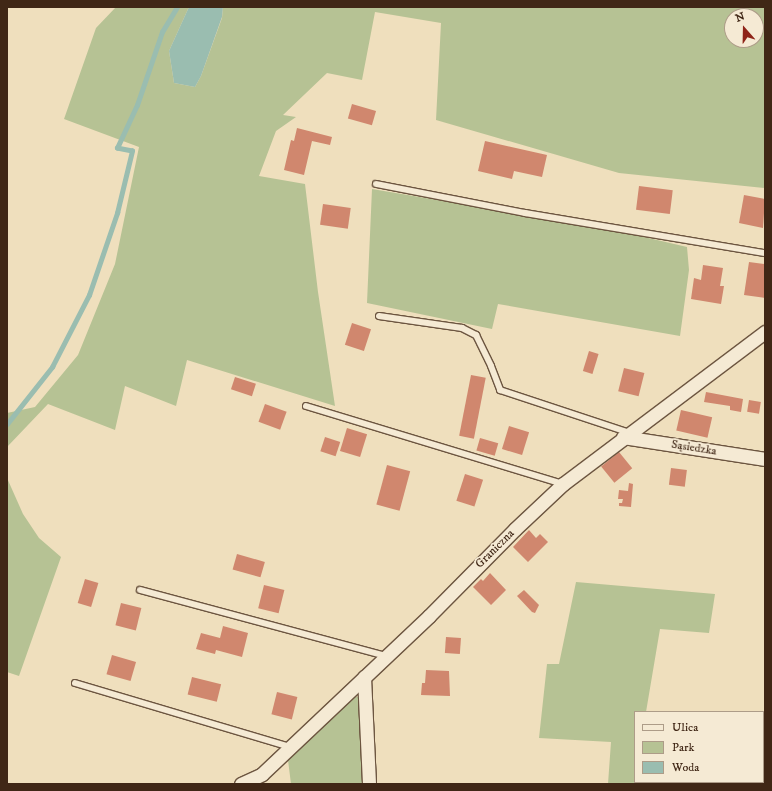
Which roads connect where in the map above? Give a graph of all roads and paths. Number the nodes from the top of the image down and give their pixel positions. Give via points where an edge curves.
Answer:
1 (376, 184) dead end
2 (765, 253) edge
3 (379, 316) dead end
4 (765, 332) edge
5 (306, 406) dead end
6 (626, 435) junction
7 (765, 458) edge
8 (563, 484) junction
9 (140, 590) dead end
10 (386, 656) junction
11 (364, 677) junction
12 (75, 683) dead end
13 (290, 747) junction
14 (241, 784) edge
15 (369, 784) edge

1 - 2 lane via 525,213
3 - 6 lane via 462,328 476,335 500,390
4 - 6 street, Graniczna
5 - 8 lane
6 - 7 street, Sąsiedzka
6 - 8 street, Graniczna
8 - 10 street, Graniczna
9 - 10 lane
10 - 11 street, Graniczna
11 - 13 street, Graniczna
11 - 15 street
12 - 13 lane
13 - 14 street, Graniczna via 262,774

